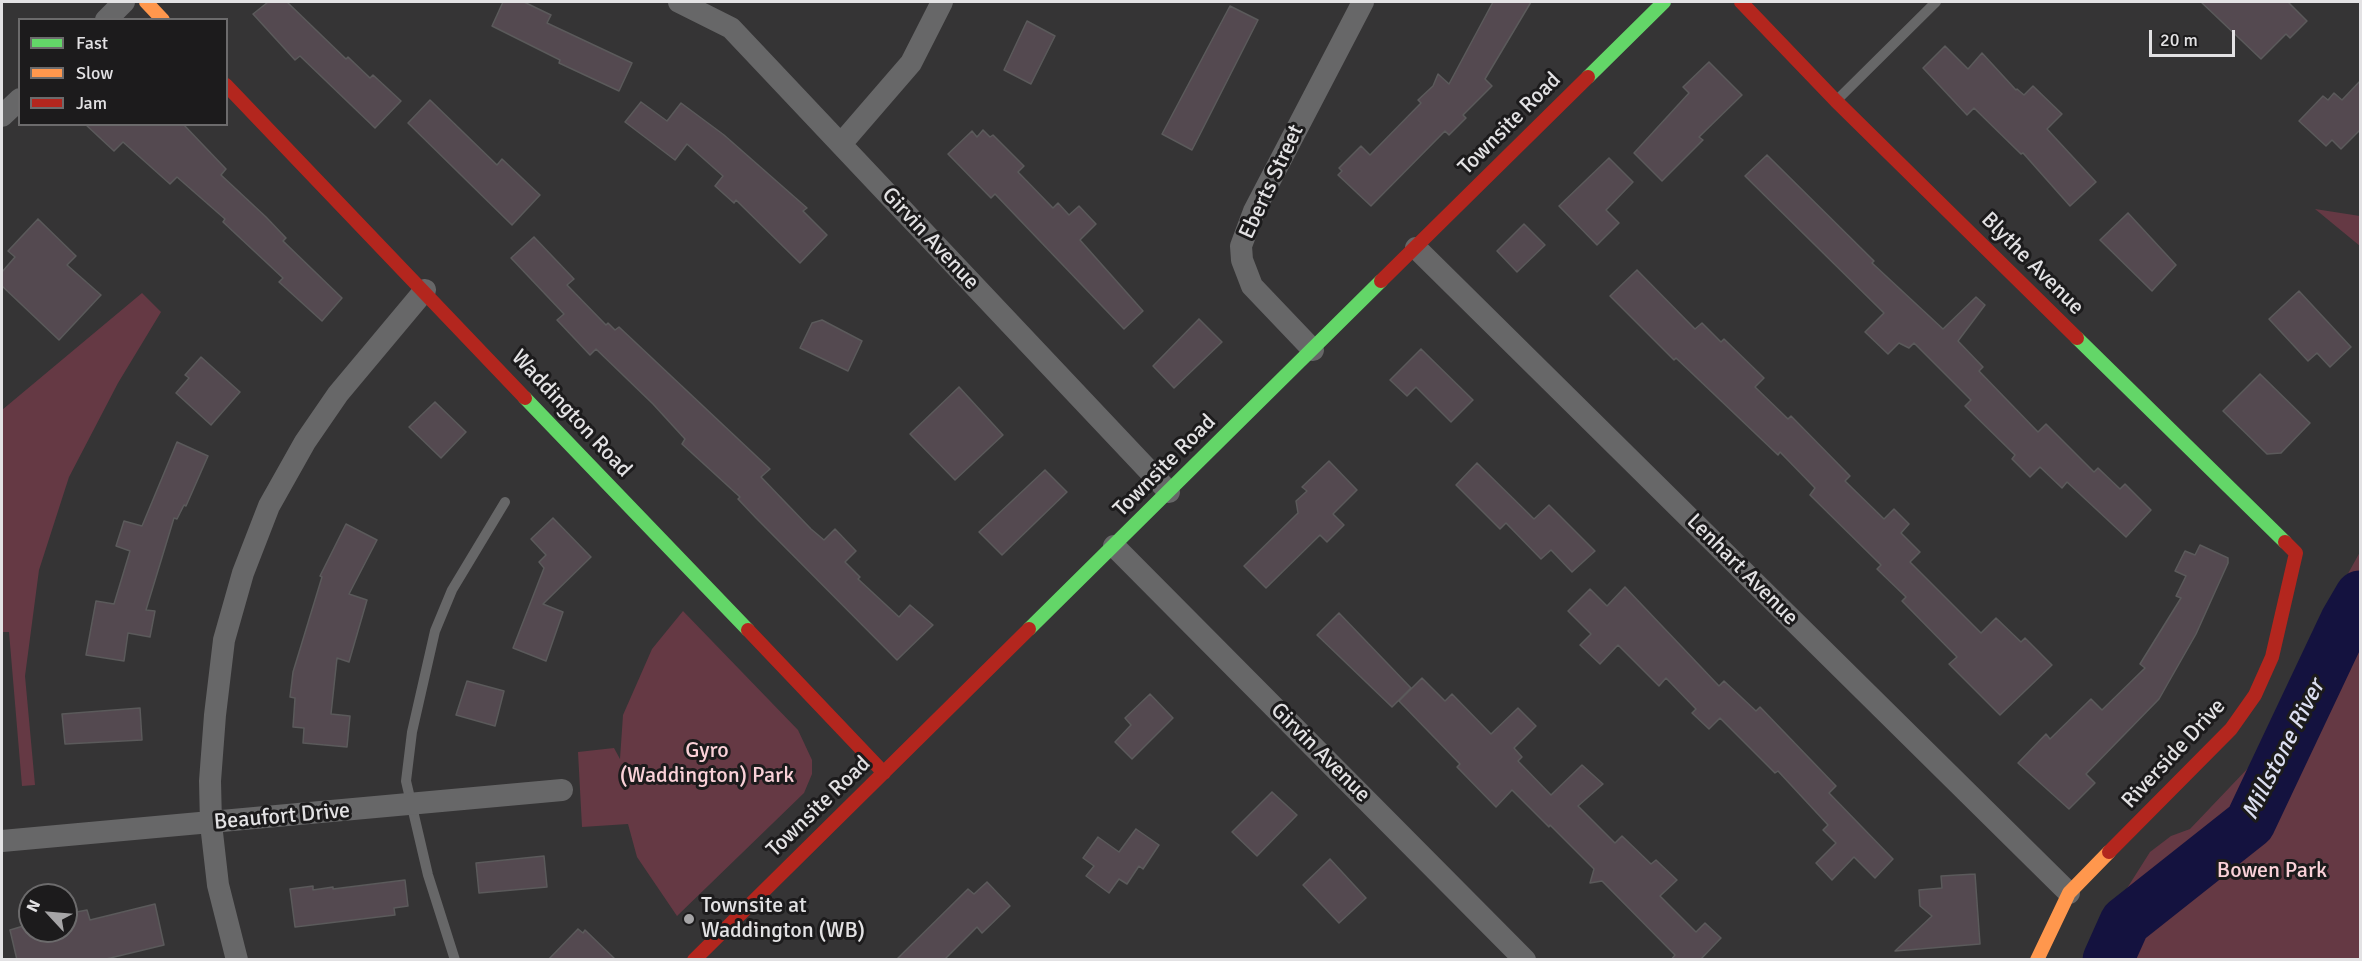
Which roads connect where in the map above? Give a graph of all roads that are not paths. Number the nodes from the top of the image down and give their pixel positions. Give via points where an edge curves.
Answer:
1 (124, 2) edge
2 (146, 2) edge
3 (679, 2) edge
4 (942, 2) edge
5 (1363, 2) edge
6 (1664, 2) edge
7 (1741, 2) edge
8 (1936, 2) edge
9 (108, 18) edge
10 (161, 18) edge
11 (228, 87) edge
12 (18, 101) edge
13 (1836, 101) junction
14 (2, 116) edge
15 (841, 144) junction
16 (1416, 248) junction
17 (425, 290) junction
18 (1313, 350) junction
19 (1169, 492) junction
20 (505, 502) dead end
21 (1114, 546) junction
22 (2296, 553) joint
23 (884, 773) junction
24 (562, 790) dead end
25 (411, 805) junction
26 (211, 824) junction
27 (2, 841) edge
28 (2069, 893) junction
29 (237, 960) edge
30 (455, 960) edge
31 (694, 960) edge
32 (1526, 960) edge
33 (2037, 960) edge

1 - 9 street
2 - 10 street
3 - 15 street, Girvin Avenue via 731,28
4 - 15 street via 911,63
5 - 18 street, Eberts Street via 1254,211 1241,246 1243,267 1252,286
6 - 16 street, Townsite Road
7 - 13 street, Blythe Avenue
8 - 13 lane
11 - 17 street, Waddington Road
12 - 14 street
13 - 22 street, Blythe Avenue
15 - 19 street, Girvin Avenue
16 - 18 street, Townsite Road
16 - 28 street, Lenhart Avenue
17 - 23 street, Waddington Road
17 - 26 street via 338,394 269,506 243,573 224,640 210,781
18 - 19 street, Townsite Road
19 - 21 street, Townsite Road
20 - 25 lane via 453,590 435,631 412,732 406,781
21 - 23 street, Townsite Road
21 - 32 street, Girvin Avenue
22 - 28 street, Riverside Drive via 2272,657 2255,695 2231,729
23 - 31 street, Townsite Road
24 - 25 street, Beaufort Drive
25 - 26 street, Beaufort Drive
25 - 30 lane
26 - 27 street, Beaufort Drive
26 - 29 street via 218,885
28 - 33 street, Riverside Drive

